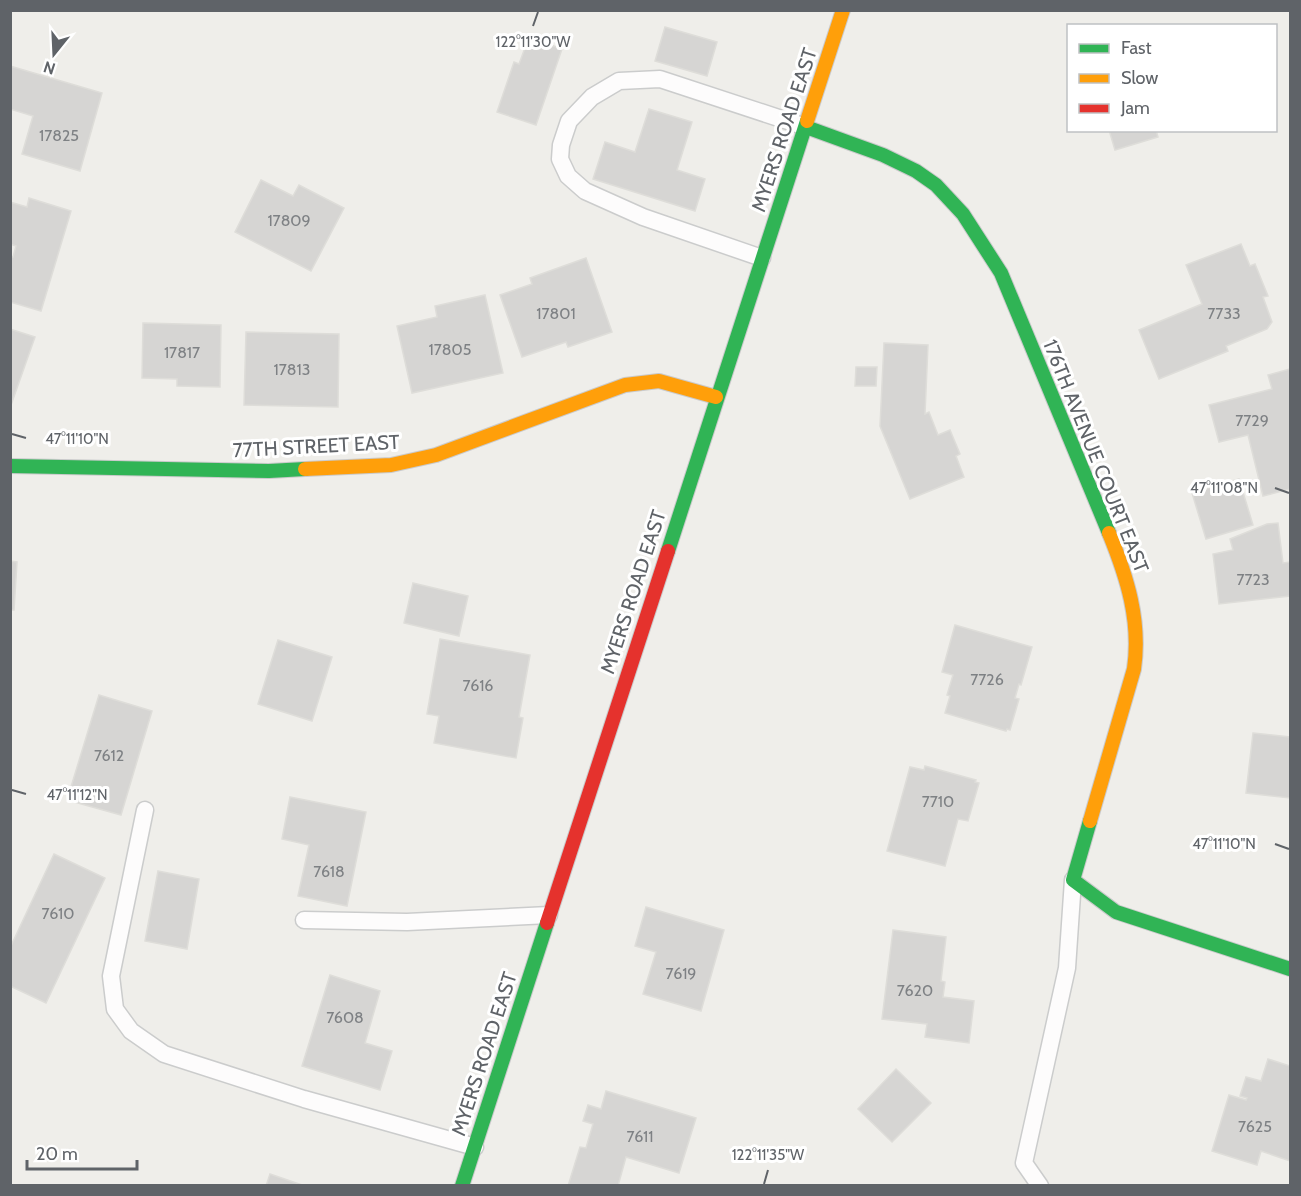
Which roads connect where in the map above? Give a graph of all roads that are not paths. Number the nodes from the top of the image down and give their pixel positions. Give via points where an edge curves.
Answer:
1 (843, 10) edge
2 (806, 127) junction
3 (762, 258) junction
4 (716, 397) junction
5 (10, 466) edge
6 (145, 810) dead end
7 (1073, 880) junction
8 (549, 915) junction
9 (304, 920) dead end
10 (1290, 969) edge
11 (475, 1147) junction
12 (462, 1185) edge
13 (1040, 1185) edge

1 - 2 street, MYERS ROAD EAST
2 - 3 street, MYERS ROAD EAST
2 - 3 lane via 660,78 619,81 592,97 569,121 560,159 568,176 585,191 682,232
2 - 7 street, 176TH AVENUE COURT EAST via 916,171 936,185 963,214 1001,273 1121,562 1135,615 1134,669
3 - 4 street, MYERS ROAD EAST
4 - 5 street, 77TH STREET EAST via 659,381 625,385 436,455 391,465 269,471
4 - 8 street, MYERS ROAD EAST
6 - 11 lane via 111,976 115,1009 131,1031 164,1054 304,1099
7 - 10 street via 1116,912
7 - 13 lane via 1066,968 1024,1163
8 - 9 lane via 406,922
8 - 11 street, MYERS ROAD EAST
11 - 12 street, MYERS ROAD EAST

